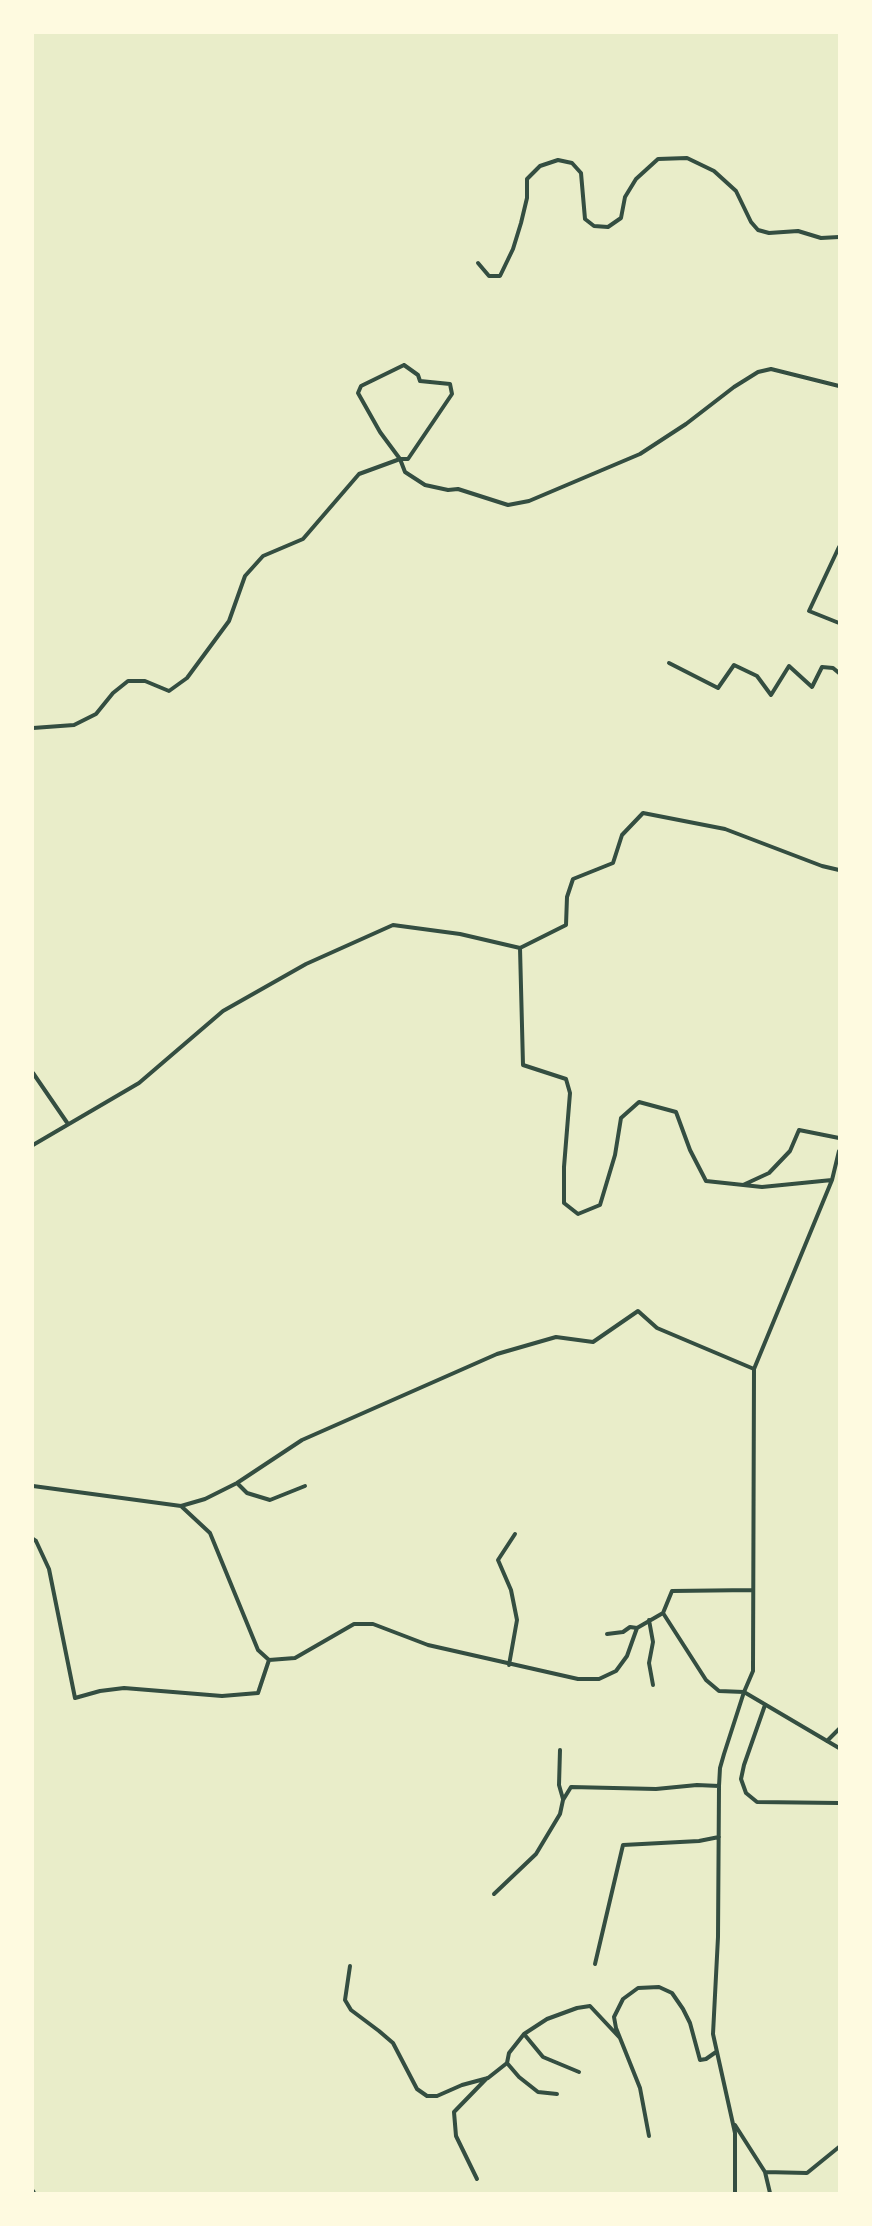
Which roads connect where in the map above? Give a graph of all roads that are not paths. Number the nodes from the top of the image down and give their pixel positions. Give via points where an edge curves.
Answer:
1 (839, 237) edge
2 (478, 263) dead end
3 (839, 386) edge
4 (400, 459) junction
5 (839, 547) edge
6 (839, 623) edge
7 (669, 663) dead end
8 (839, 673) edge
9 (33, 728) edge
10 (839, 870) edge
11 (520, 948) junction
12 (33, 1073) edge
13 (68, 1124) junction
14 (839, 1138) edge
15 (33, 1145) edge
16 (839, 1151) edge
17 (832, 1180) junction
18 (742, 1185) junction
19 (754, 1369) junction
20 (237, 1483) junction
21 (33, 1486) edge
22 (305, 1486) dead end
23 (181, 1506) junction
24 (515, 1534) dead end
25 (33, 1539) edge
26 (753, 1590) junction
27 (663, 1613) junction
28 (649, 1620) junction
29 (637, 1628) junction
30 (607, 1634) dead end
31 (269, 1660) junction
32 (509, 1665) junction
33 (653, 1685) dead end
34 (744, 1692) junction
35 (765, 1705) junction
36 (839, 1729) edge
37 (827, 1741) junction
38 (839, 1748) edge
39 (560, 1750) dead end
40 (718, 1786) junction
41 (563, 1800) junction
42 (839, 1803) edge
43 (719, 1838) junction
44 (494, 1894) dead end
45 (595, 1964) dead end
46 (350, 1966) dead end
47 (524, 2034) junction
48 (620, 2038) junction
49 (716, 2052) junction
50 (507, 2063) junction
51 (579, 2072) dead end
52 (488, 2078) junction
53 (557, 2094) dead end
54 (732, 2119) junction
55 (649, 2136) dead end
56 (839, 2147) edge
57 (765, 2172) junction
58 (477, 2179) dead end
59 (735, 2193) edge
60 (770, 2193) edge

1 - 2 street via 758,230 736,191 714,171 687,158 658,159 636,179 625,197 621,218 608,227 594,226 585,219 581,173 572,163 558,160 540,166 527,179 521,223 500,276 489,276
3 - 4 street via 771,369 758,372 640,454 529,501 508,505 458,489 424,485 405,472
4 - 4 street via 358,393 361,386 404,365 420,381 450,384 452,394 408,459
4 - 9 street via 359,474 303,539 263,556 245,576 229,621 187,678 169,691 145,681 128,681 96,714 74,725
5 - 6 street via 809,611
7 - 8 street via 718,688 734,665 757,676 771,695 789,666 812,687 822,667
10 - 11 street via 725,830 643,813 622,835 613,863 573,879 567,897 566,925
11 - 13 street via 460,934 393,925 306,964 223,1011 139,1083
11 - 18 street via 523,1065 566,1079 570,1093 564,1203 578,1214 600,1205 621,1118 639,1102 676,1112 706,1181
12 - 13 street
13 - 15 street
14 - 18 street via 800,1130 790,1151 769,1173
16 - 17 street
17 - 18 street via 762,1188
17 - 19 street
19 - 20 street via 657,1328 638,1311 592,1342 556,1337 497,1354 302,1440
19 - 26 street
20 - 22 street via 247,1493 270,1500
20 - 23 street
21 - 23 street
23 - 31 street via 210,1533 258,1650
24 - 32 street via 498,1560 511,1590 516,1620
25 - 31 street via 49,1569 75,1698 124,1688 222,1696 258,1693
26 - 27 street via 672,1591
26 - 34 street via 753,1671
27 - 28 street
27 - 34 street via 706,1680 718,1691
28 - 29 street
28 - 33 street
29 - 30 street
29 - 32 street via 627,1656 616,1671 599,1678 578,1679
31 - 32 street via 295,1658 354,1624 373,1624 428,1646
34 - 35 street
34 - 40 street
35 - 37 street
35 - 42 street via 741,1779 746,1793 757,1802
36 - 37 street
37 - 38 street
39 - 41 street via 559,1785
40 - 41 street via 656,1790 571,1787
40 - 43 street
41 - 44 street via 560,1814 536,1854
43 - 45 street via 623,1845
43 - 49 street via 713,2034
46 - 52 street via 345,2000 351,2010 393,2043 417,2089 426,2096 438,2096
47 - 48 street via 547,2019 590,2007
47 - 50 street via 509,2053
47 - 51 street via 543,2057
48 - 49 street via 614,2017 623,1999 638,1988 659,1987 672,1993 683,2009 700,2060
48 - 55 street via 640,2088
49 - 54 street
50 - 52 street
50 - 53 street via 538,2092
52 - 58 street via 454,2112 456,2136
54 - 57 street
54 - 59 street
56 - 57 street via 807,2173
57 - 60 street

